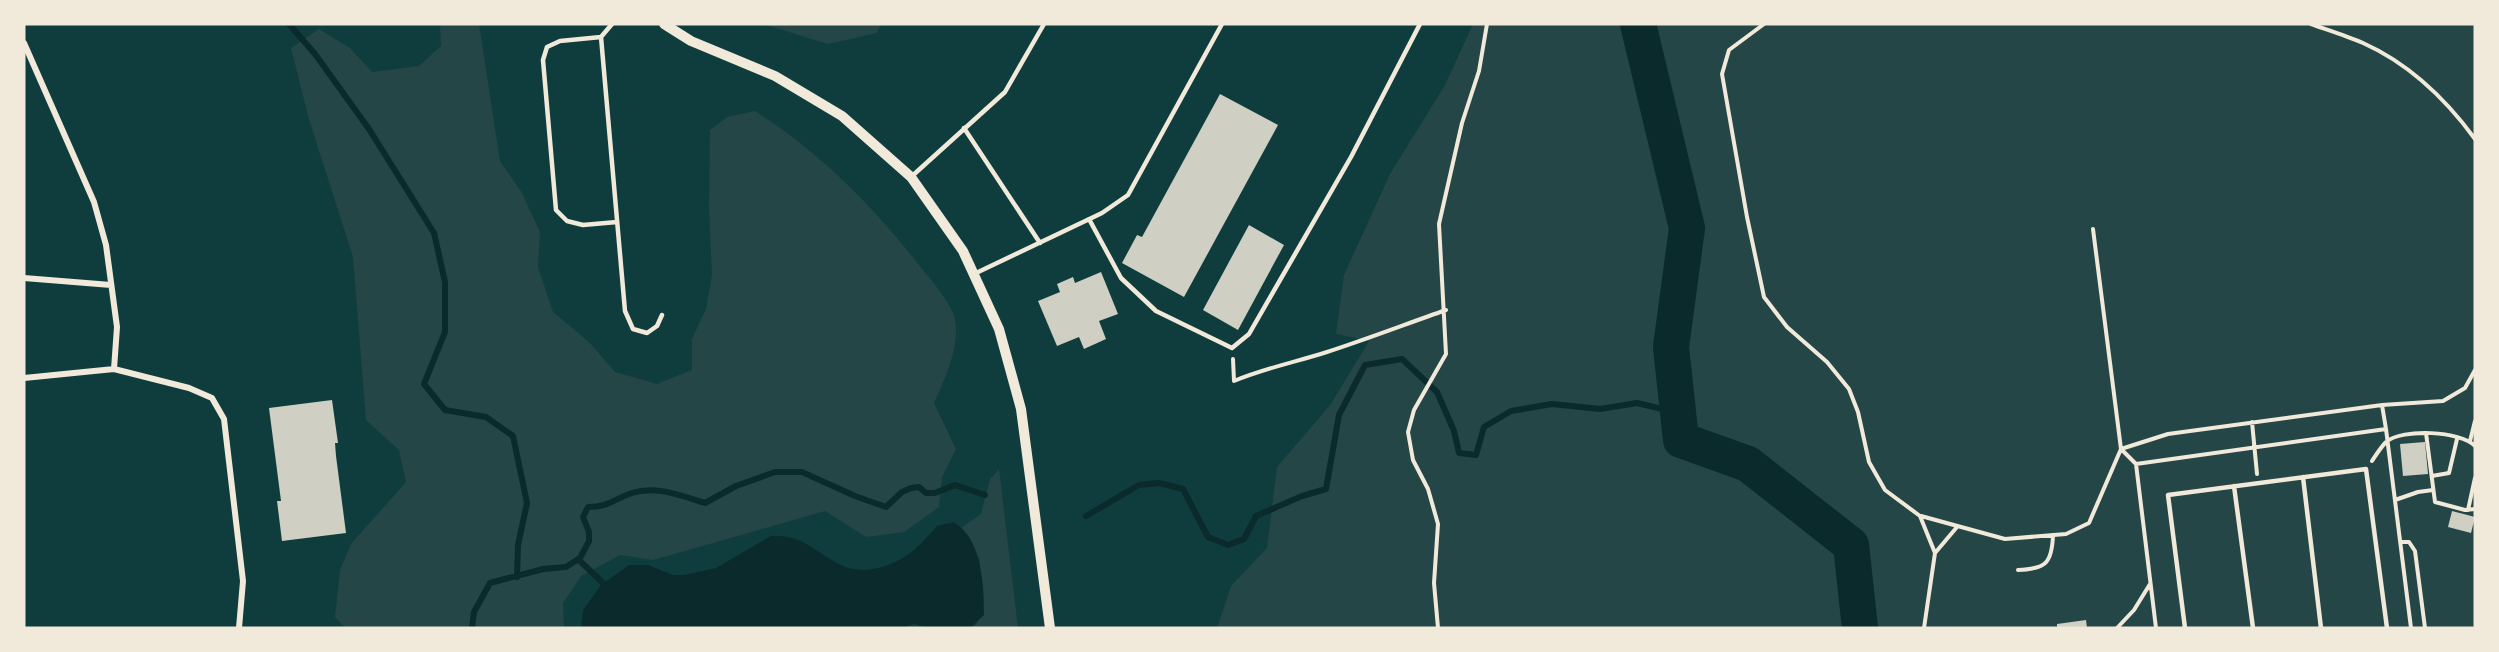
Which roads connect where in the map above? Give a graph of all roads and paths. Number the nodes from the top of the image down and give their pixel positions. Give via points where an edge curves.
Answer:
1 (612, 24) edge
2 (664, 24) edge
3 (1044, 24) edge
4 (1222, 24) edge
5 (1420, 24) edge
6 (1487, 24) edge
7 (1764, 24) edge
8 (2311, 24) edge
9 (601, 37) junction
10 (24, 43) edge
11 (964, 128) junction
12 (2475, 138) edge
13 (911, 177) junction
14 (1089, 219) junction
15 (617, 222) junction
16 (2093, 229) dead end
17 (1040, 243) junction
18 (974, 274) junction
19 (24, 278) edge
20 (111, 285) junction
21 (1446, 310) junction
22 (662, 315) dead end
23 (1232, 348) junction
24 (114, 369) junction
25 (2475, 370) edge
26 (24, 378) edge
27 (2382, 405) junction
28 (2475, 421) edge
29 (2252, 422) junction
30 (2386, 429) dead end
31 (2426, 433) junction
32 (2457, 439) junction
33 (2470, 441) junction
34 (2475, 446) edge
35 (2121, 449) junction
36 (2366, 469) junction
37 (2432, 476) junction
38 (2303, 477) junction
39 (2475, 478) edge
40 (2259, 483) junction
41 (2234, 486) junction
42 (2433, 490) junction
43 (2395, 500) dead end
44 (2475, 509) edge
45 (2468, 510) junction
46 (1920, 516) junction
47 (1957, 527) junction
48 (2053, 535) junction
49 (2401, 542) dead end
50 (1935, 553) junction
51 (2018, 570) dead end
52 (2151, 584) junction
53 (239, 628) edge
54 (1050, 628) edge
55 (1438, 628) edge
56 (1924, 628) edge
57 (2117, 628) edge
58 (2156, 628) edge
59 (2185, 628) edge
60 (2253, 628) edge
61 (2321, 628) edge
62 (2386, 628) edge
63 (2425, 628) edge

1 - 9 lane
2 - 13 street via 692,41 775,76 842,116
3 - 11 lane via 1005,92
4 - 14 lane via 1128,195
5 - 23 lane via 1351,157 1250,334
6 - 21 path via 1479,71 1462,123 1439,224
7 - 46 path via 1729,50 1722,74 1764,297 1787,327 1827,362 1850,389 1869,462 1885,490
8 - 12 path via 2364,43 2410,69 2445,101
9 - 15 lane
9 - 15 lane via 560,41 547,47 543,60 556,210 567,221 583,225
10 - 20 street via 94,202 106,244
11 - 13 lane
11 - 17 lane
13 - 18 street via 963,251
14 - 17 lane
14 - 23 lane via 1121,278 1156,311
15 - 22 lane via 625,311 633,329 646,333 657,326
16 - 35 path
17 - 18 lane
18 - 54 street via 999,329 1021,409
19 - 20 street
20 - 24 street via 117,327
21 - 23 path via 1234,381
21 - 55 path via 1446,354 1414,410 1408,432 1413,460 1428,489 1438,524 1434,583
24 - 26 street
24 - 53 street via 189,388 212,398 224,419 243,581
25 - 27 path via 2465,388 2443,401
27 - 29 path
27 - 30 path
28 - 33 path
29 - 35 path via 2168,434
29 - 40 path
31 - 32 path via 2438,432
31 - 36 path via 2387,441
31 - 37 path
32 - 33 path
32 - 37 path via 2449,472
33 - 34 path
35 - 48 path via 2089,523 2066,534
35 - 52 path via 2136,464
36 - 38 lane
36 - 62 lane
37 - 42 path
38 - 40 lane
38 - 61 lane
39 - 45 path
40 - 41 lane
41 - 59 lane via 2168,495
41 - 60 lane
42 - 43 path
42 - 45 path via 2435,502
44 - 45 path
46 - 47 path
46 - 50 path
47 - 48 path via 2005,539
47 - 50 path
48 - 51 path via 2048,562 2037,570
49 - 63 path via 2409,542 2415,551
50 - 56 path
52 - 57 path
52 - 58 path

